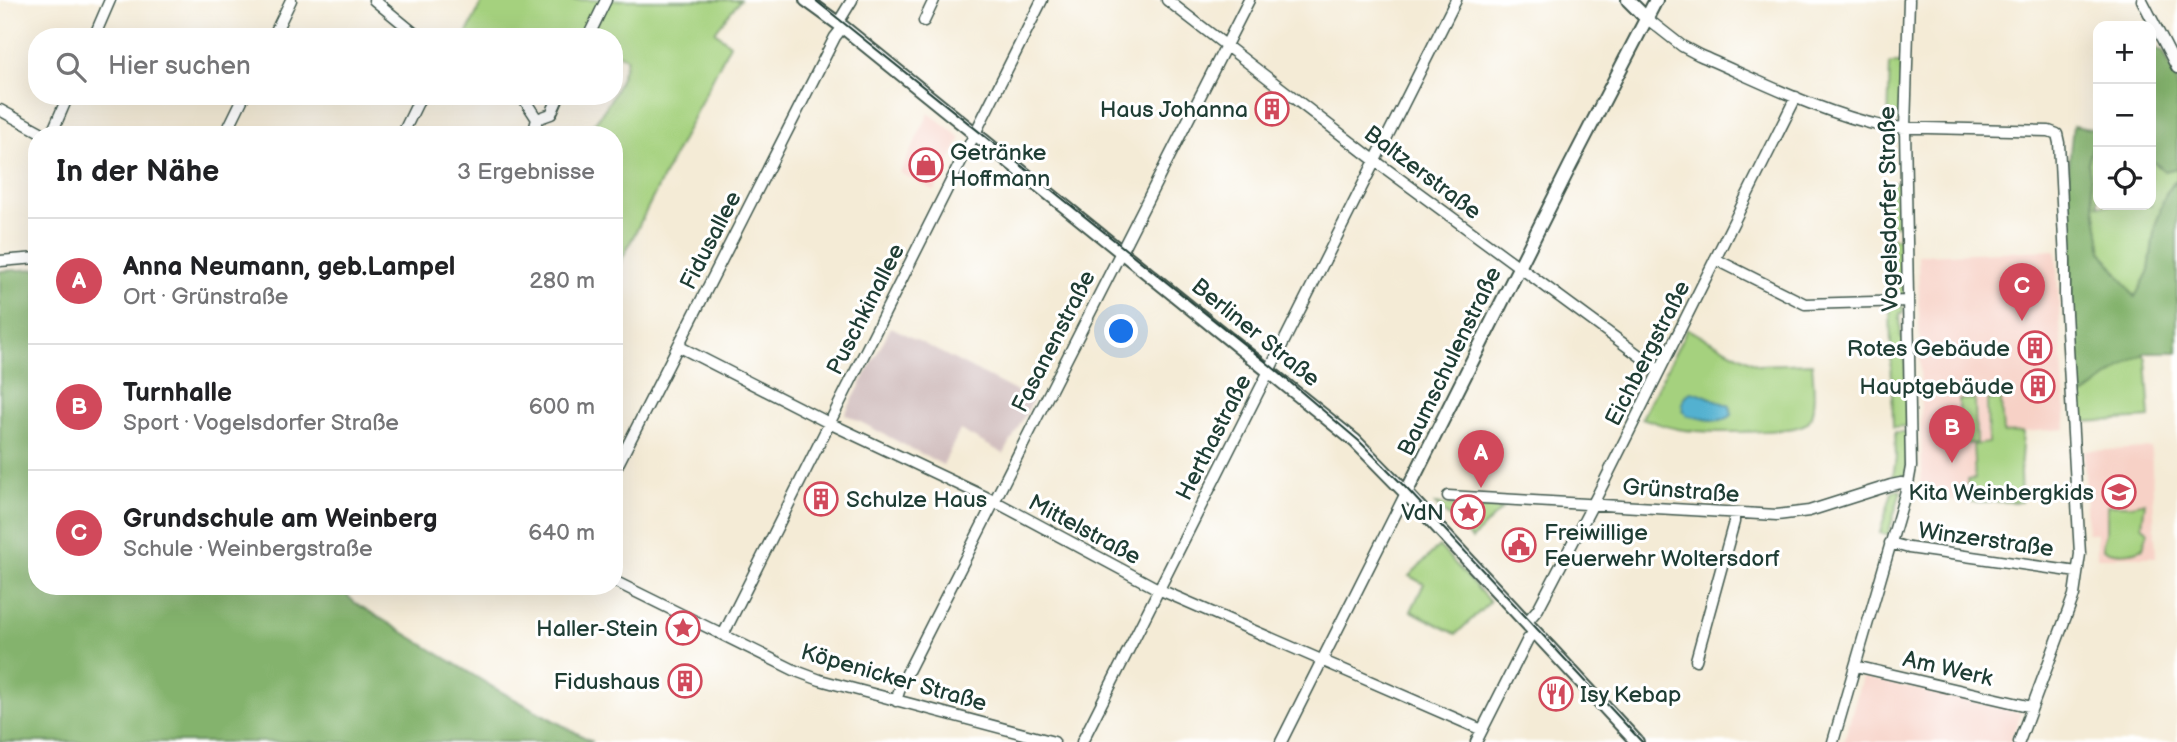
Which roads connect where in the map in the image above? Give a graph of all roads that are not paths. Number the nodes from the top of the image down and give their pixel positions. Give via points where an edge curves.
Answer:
1 (110, 0) edge
2 (291, 0) edge
3 (374, 0) edge
4 (606, 0) edge
5 (806, 0) edge
6 (852, 0) edge
7 (934, 0) edge
8 (1042, 0) edge
9 (1167, 0) edge
10 (1249, 0) edge
11 (1456, 0) edge
12 (1628, 0) edge
13 (1656, 0) edge
14 (1909, 0) edge
15 (2141, 0) edge
16 (1645, 17) junction
17 (924, 20) dead end
18 (840, 25) junction
19 (98, 28) edge
20 (277, 28) edge
21 (408, 28) edge
22 (592, 28) edge
23 (1226, 44) junction
24 (2177, 68) edge
25 (1796, 97) junction
26 (64, 105) edge
27 (240, 105) edge
28 (417, 105) edge
29 (529, 105) edge
30 (555, 105) edge
31 (0, 110) edge
32 (537, 118) junction
33 (31, 126) edge
34 (53, 126) edge
35 (229, 126) edge
36 (406, 126) edge
37 (535, 126) edge
38 (1905, 128) junction
39 (975, 133) junction
40 (1374, 160) junction
41 (1121, 250) junction
42 (28, 259) edge
43 (1715, 259) junction
44 (0, 261) edge
45 (1519, 267) junction
46 (1908, 301) junction
47 (678, 346) junction
48 (1269, 370) junction
49 (1659, 370) junction
50 (829, 423) junction
51 (623, 454) edge
52 (1908, 484) junction
53 (1406, 493) junction
54 (1448, 496) dead end
55 (994, 501) junction
56 (1592, 503) junction
57 (1734, 513) junction
58 (1890, 543) junction
59 (2077, 572) junction
60 (623, 585) edge
61 (1158, 589) junction
62 (1530, 627) junction
63 (723, 635) junction
64 (1322, 660) junction
65 (1696, 660) dead end
66 (1855, 666) junction
67 (896, 702) junction
68 (2032, 707) junction
69 (1482, 730) junction
70 (1054, 742) edge
71 (1082, 742) edge
72 (1280, 742) edge
73 (1476, 742) edge
74 (1637, 742) edge
75 (1833, 742) edge
76 (2019, 742) edge

1 - 19 street
2 - 20 street
3 - 21 street
4 - 22 street
5 - 18 street, Berliner Straße
6 - 18 street, Fidusallee
7 - 17 street
8 - 39 street, Puschkinallee
9 - 23 street, Baltzerstraße
10 - 23 street, Fasanenstraße
11 - 40 street, Herthastraße
12 - 16 street
13 - 16 street, Baumschulenstraße
14 - 38 street, Vogelsdorfer Straße
15 - 24 street
16 - 25 street via 1682,46
16 - 45 street, Baumschulenstraße
18 - 39 street, Berliner Straße
18 - 47 street, Fidusallee
23 - 40 street, Baltzerstraße
23 - 41 street, Fasanenstraße
25 - 38 street via 1870,124
25 - 43 street, Eichbergstraße
26 - 34 street
27 - 35 street
28 - 36 street
29 - 32 street
30 - 32 street via 551,114
31 - 33 street
32 - 37 street
38 - 46 street, Vogelsdorfer Straße
38 - 59 street via 2057,134 2079,531
39 - 41 street, Berliner Straße
39 - 50 street, Puschkinallee
40 - 45 street, Baltzerstraße
40 - 48 street, Herthastraße
41 - 48 street, Berliner Straße
41 - 55 street, Fasanenstraße
42 - 44 street
43 - 46 street via 1805,304
43 - 49 street, Eichbergstraße
45 - 49 street, Baltzerstraße
45 - 53 street, Baumschulenstraße
46 - 52 street, Vogelsdorfer Straße
47 - 50 street, Mittelstraße
47 - 51 street, Fidusallee
48 - 53 street, Berliner Straße via 1355,441
48 - 61 street, Herthastraße
49 - 56 street, Eichbergstraße
50 - 55 street, Mittelstraße
50 - 63 street, Puschkinallee
52 - 57 street, Grünstraße via 1891,485 1810,511
52 - 58 street, Vogelsdorfer Straße
53 - 62 street, Berliner Straße
53 - 64 street, Baumschulenstraße
54 - 56 street, Grünstraße
55 - 61 street, Mittelstraße
55 - 67 street, Fasanenstraße
56 - 57 street, Grünstraße
56 - 62 street, Eichbergstraße
57 - 65 street
58 - 59 street, Winzerstraße
58 - 66 street, Vogelsdorfer Straße
59 - 68 street via 2074,595
60 - 63 street, Köpenicker Straße
61 - 64 street, Mittelstraße
61 - 71 street, Herthastraße
62 - 69 street, Eichbergstraße
62 - 74 street, Berliner Straße
63 - 67 street, Köpenicker Straße via 808,676
64 - 69 street, Mittelstraße
64 - 72 street, Baumschulenstraße
66 - 68 street, Am Werk
66 - 75 street, Vogelsdorfer Straße
67 - 70 street, Köpenicker Straße
68 - 76 street
69 - 73 street, Eichbergstraße

